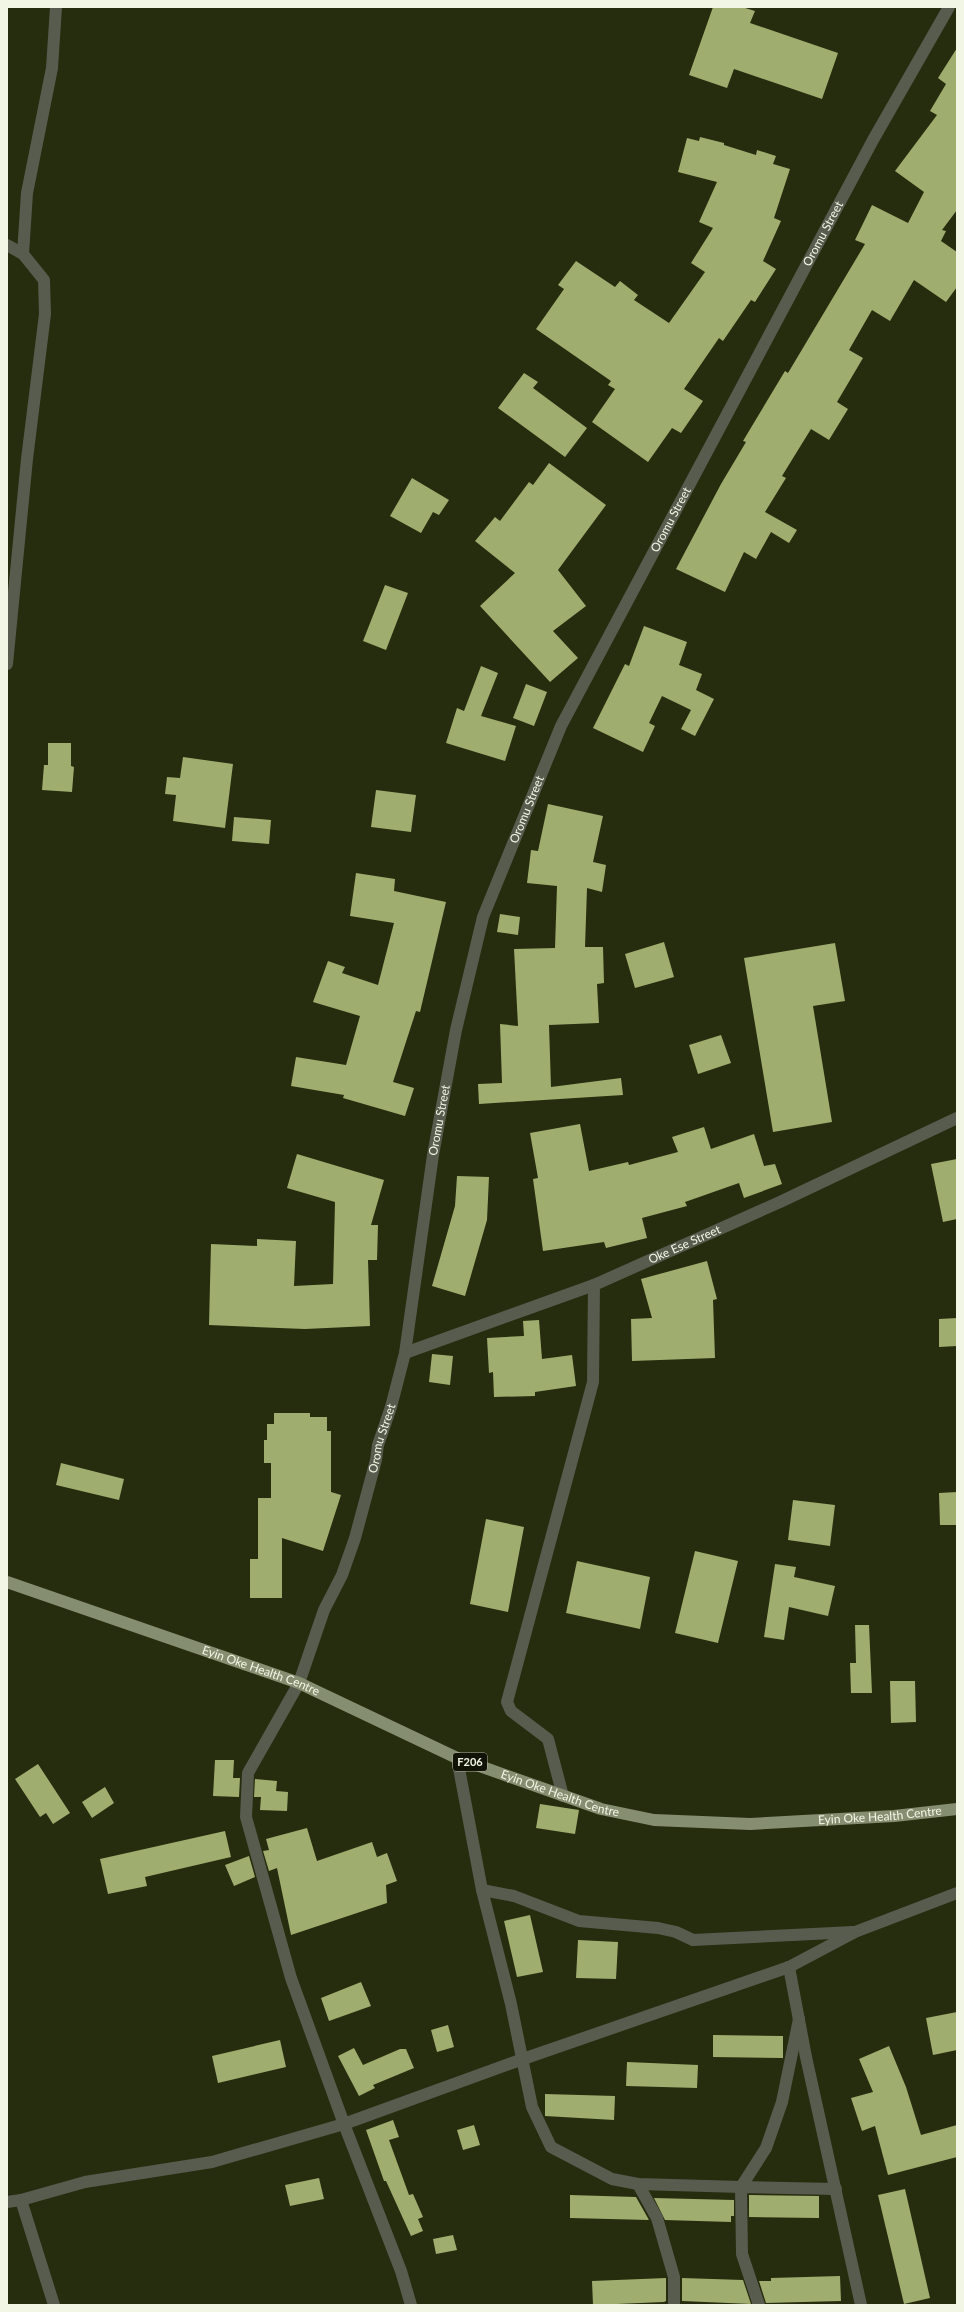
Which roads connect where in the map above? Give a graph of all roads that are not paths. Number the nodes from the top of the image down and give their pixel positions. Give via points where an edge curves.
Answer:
1 (56, 7) edge
2 (949, 7) edge
3 (7, 245) edge
4 (23, 254) junction
5 (7, 664) edge
6 (957, 1118) edge
7 (594, 1285) junction
8 (405, 1353) junction
9 (7, 1582) edge
10 (299, 1682) junction
11 (456, 1758) junction
12 (562, 1796) junction
13 (957, 1809) edge
14 (482, 1890) junction
15 (957, 1893) edge
16 (855, 1932) junction
17 (789, 1967) junction
18 (799, 2019) junction
19 (524, 2059) junction
20 (344, 2124) junction
21 (638, 2184) junction
22 (741, 2186) junction
23 (836, 2190) junction
24 (21, 2200) junction
25 (7, 2202) edge
26 (54, 2305) edge
27 (411, 2305) edge
28 (674, 2305) edge
29 (759, 2305) edge
30 (861, 2305) edge

1 - 4 street via 52,68 27,193
2 - 8 street, Oromu Street via 870,147 561,726 483,917 456,1030 433,1155
3 - 4 street
4 - 5 street via 44,280 45,314 26,459
6 - 7 street, Oke Ese Street via 780,1202
7 - 8 street, Oke Ese Street
7 - 12 street via 593,1382 507,1702 511,1712 548,1739
8 - 10 street, Oromu Street via 378,1445 355,1538 342,1575 324,1610
9 - 10 main road, Eyin Oke Health Centre / F206
10 - 11 main road, Eyin Oke Health Centre / F206
10 - 20 street, Oromu Street via 248,1773 246,1817 291,1978
11 - 12 main road, Eyin Oke Health Centre / F206
11 - 14 street
12 - 13 main road, Eyin Oke Health Centre / F206 via 654,1820 750,1824 894,1816
14 - 16 street via 514,1896 579,1921 658,1928 676,1932 693,1940
14 - 19 street
15 - 16 street
16 - 17 street
17 - 18 street
17 - 19 street
18 - 22 street via 782,2102 766,2148
18 - 23 street
19 - 20 street
19 - 21 street via 532,2107 551,2147 612,2179
20 - 24 street via 212,2162 85,2182
20 - 27 street, Oromu Street via 401,2271
21 - 22 street
21 - 28 street via 657,2218 674,2277
22 - 23 street
22 - 29 street via 742,2254
23 - 30 street
24 - 25 street
24 - 26 street

